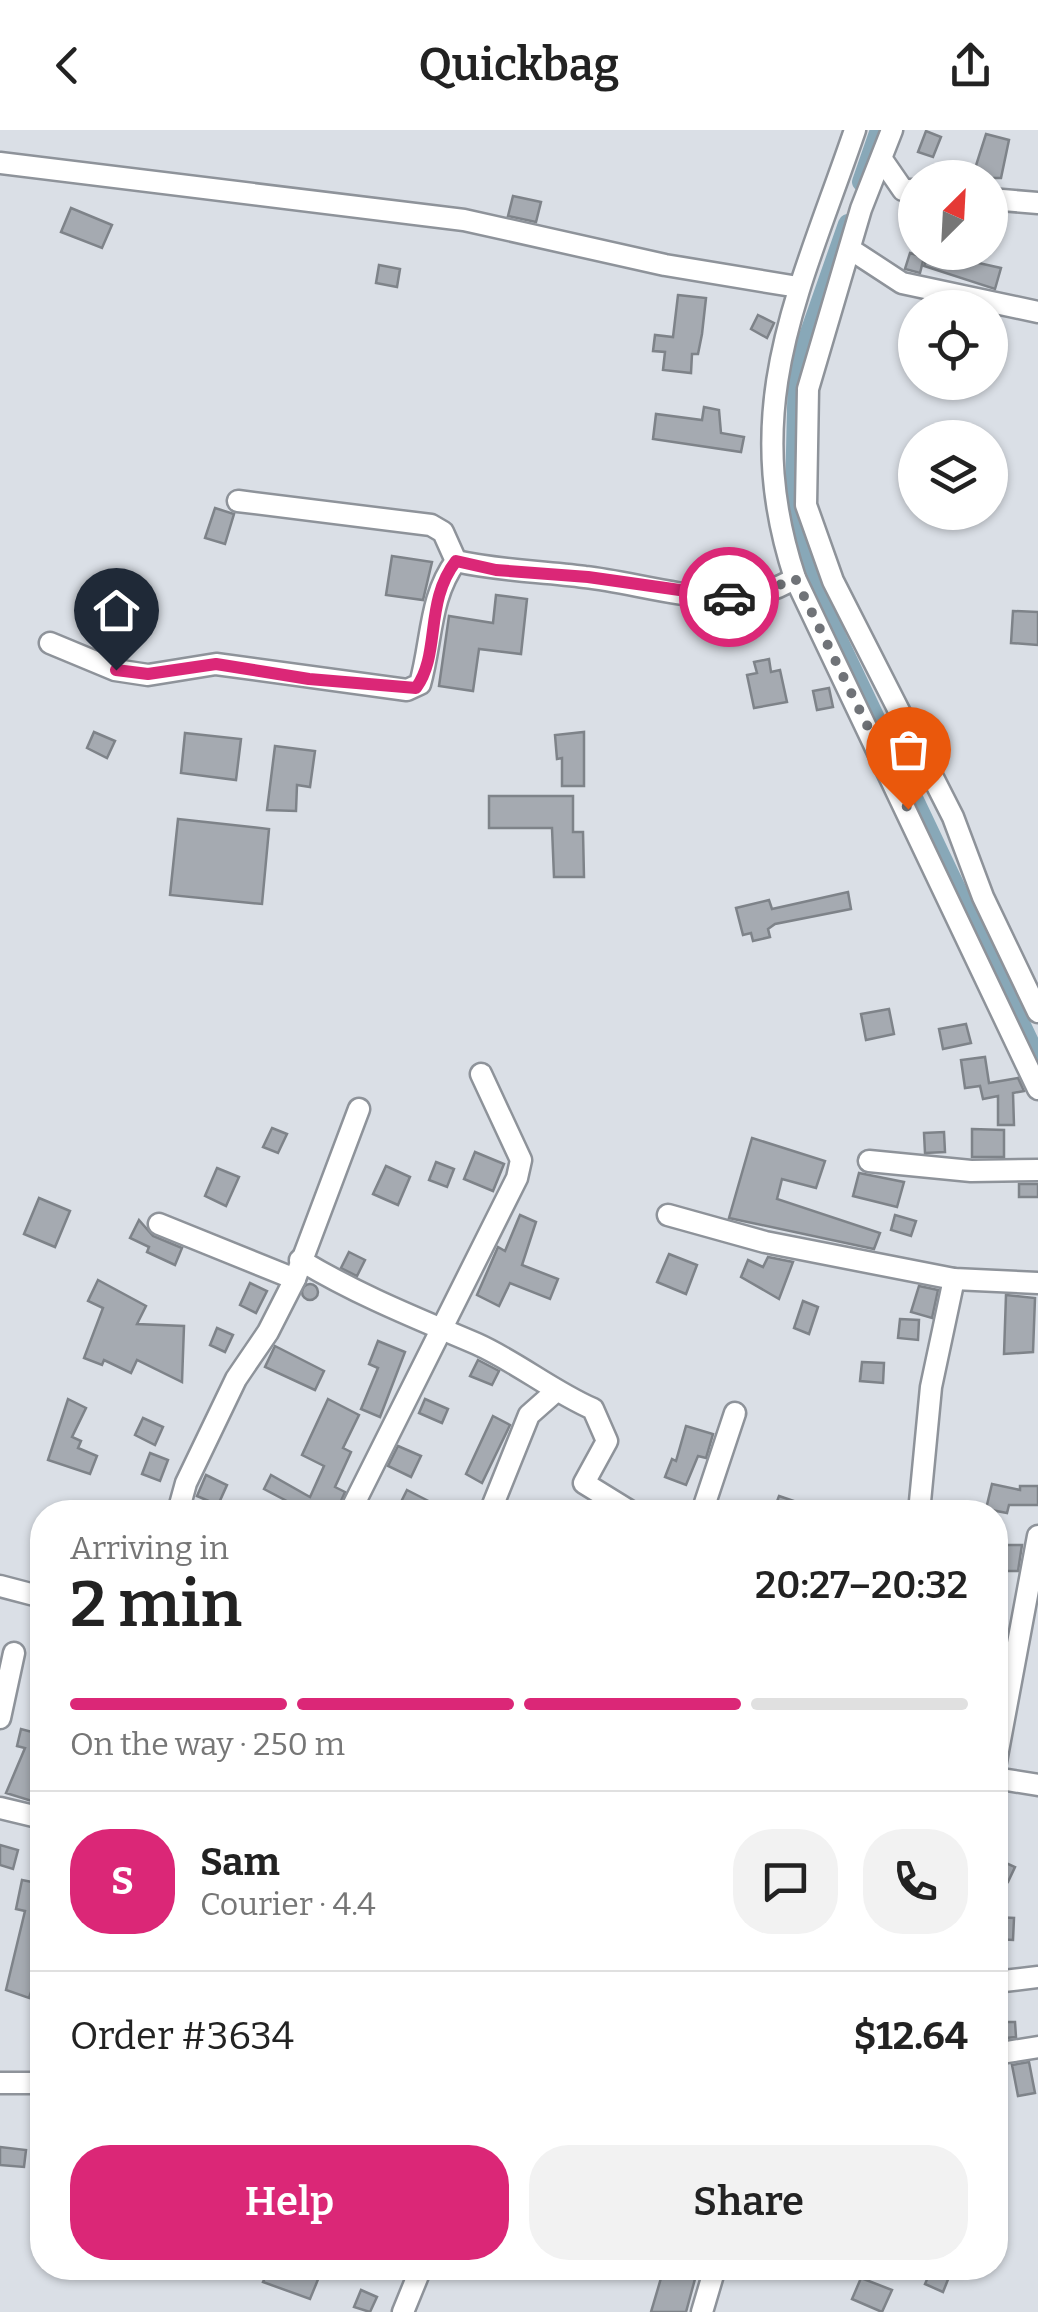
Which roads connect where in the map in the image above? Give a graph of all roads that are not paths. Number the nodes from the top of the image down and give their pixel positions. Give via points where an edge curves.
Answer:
1 (854, 130) edge
2 (892, 130) edge
3 (883, 162) junction
4 (0, 163) edge
5 (898, 183) edge
6 (1008, 200) edge
7 (1038, 203) edge
8 (850, 248) junction
9 (798, 288) junction
10 (1038, 312) edge
11 (238, 501) dead end
12 (456, 561) junction
13 (795, 578) junction
14 (50, 643) dead end
15 (1038, 1012) edge
16 (1029, 1048) edge
17 (481, 1074) dead end
18 (1038, 1089) edge
19 (359, 1108) dead end
20 (869, 1161) dead end
21 (1038, 1170) edge
22 (668, 1215) dead end
23 (159, 1224) dead end
24 (298, 1270) junction
25 (954, 1278) junction
26 (1038, 1283) edge
27 (440, 1332) junction
28 (555, 1392) junction
29 (735, 1414) dead end
30 (181, 1500) edge
31 (356, 1500) edge
32 (495, 1500) edge
33 (611, 1500) edge
34 (706, 1500) edge
35 (920, 1500) edge
36 (1038, 1536) edge
37 (0, 1586) edge
38 (30, 1594) edge
39 (14, 1653) dead end
40 (1008, 1697) edge
41 (0, 1718) edge
42 (1008, 1780) edge
43 (1038, 1785) edge
44 (0, 1808) edge
45 (30, 1815) edge
46 (1038, 1978) edge
47 (1008, 1981) edge
48 (1038, 2047) edge
49 (1008, 2052) edge
50 (0, 2083) edge
51 (30, 2083) edge
52 (416, 2280) edge
53 (712, 2280) edge
54 (403, 2312) edge
55 (702, 2312) edge

1 - 9 street
2 - 3 street
3 - 5 street
3 - 8 street
4 - 9 street via 464,220
6 - 7 street
8 - 10 street via 902,283
8 - 15 street via 808,390 806,504 833,581 953,817
9 - 13 street via 777,365 771,440 776,514
11 - 12 street via 431,525 443,532
12 - 13 street via 724,597 757,595
12 - 14 street via 432,613 420,684 407,690 216,664 148,674 116,670
13 - 16 street
16 - 18 street
17 - 27 street via 521,1160
19 - 24 street
20 - 21 street
22 - 25 street via 765,1242
23 - 24 street
24 - 27 street
24 - 30 street via 236,1378
25 - 26 street
25 - 35 street via 931,1387
27 - 28 street via 478,1344
27 - 31 street
28 - 32 street via 529,1415
28 - 33 street via 593,1409 606,1441 584,1484
29 - 34 street
36 - 40 street
37 - 38 street
39 - 41 street
42 - 43 street
44 - 45 street
46 - 47 street
48 - 49 street
50 - 51 street
52 - 54 street
53 - 55 street

